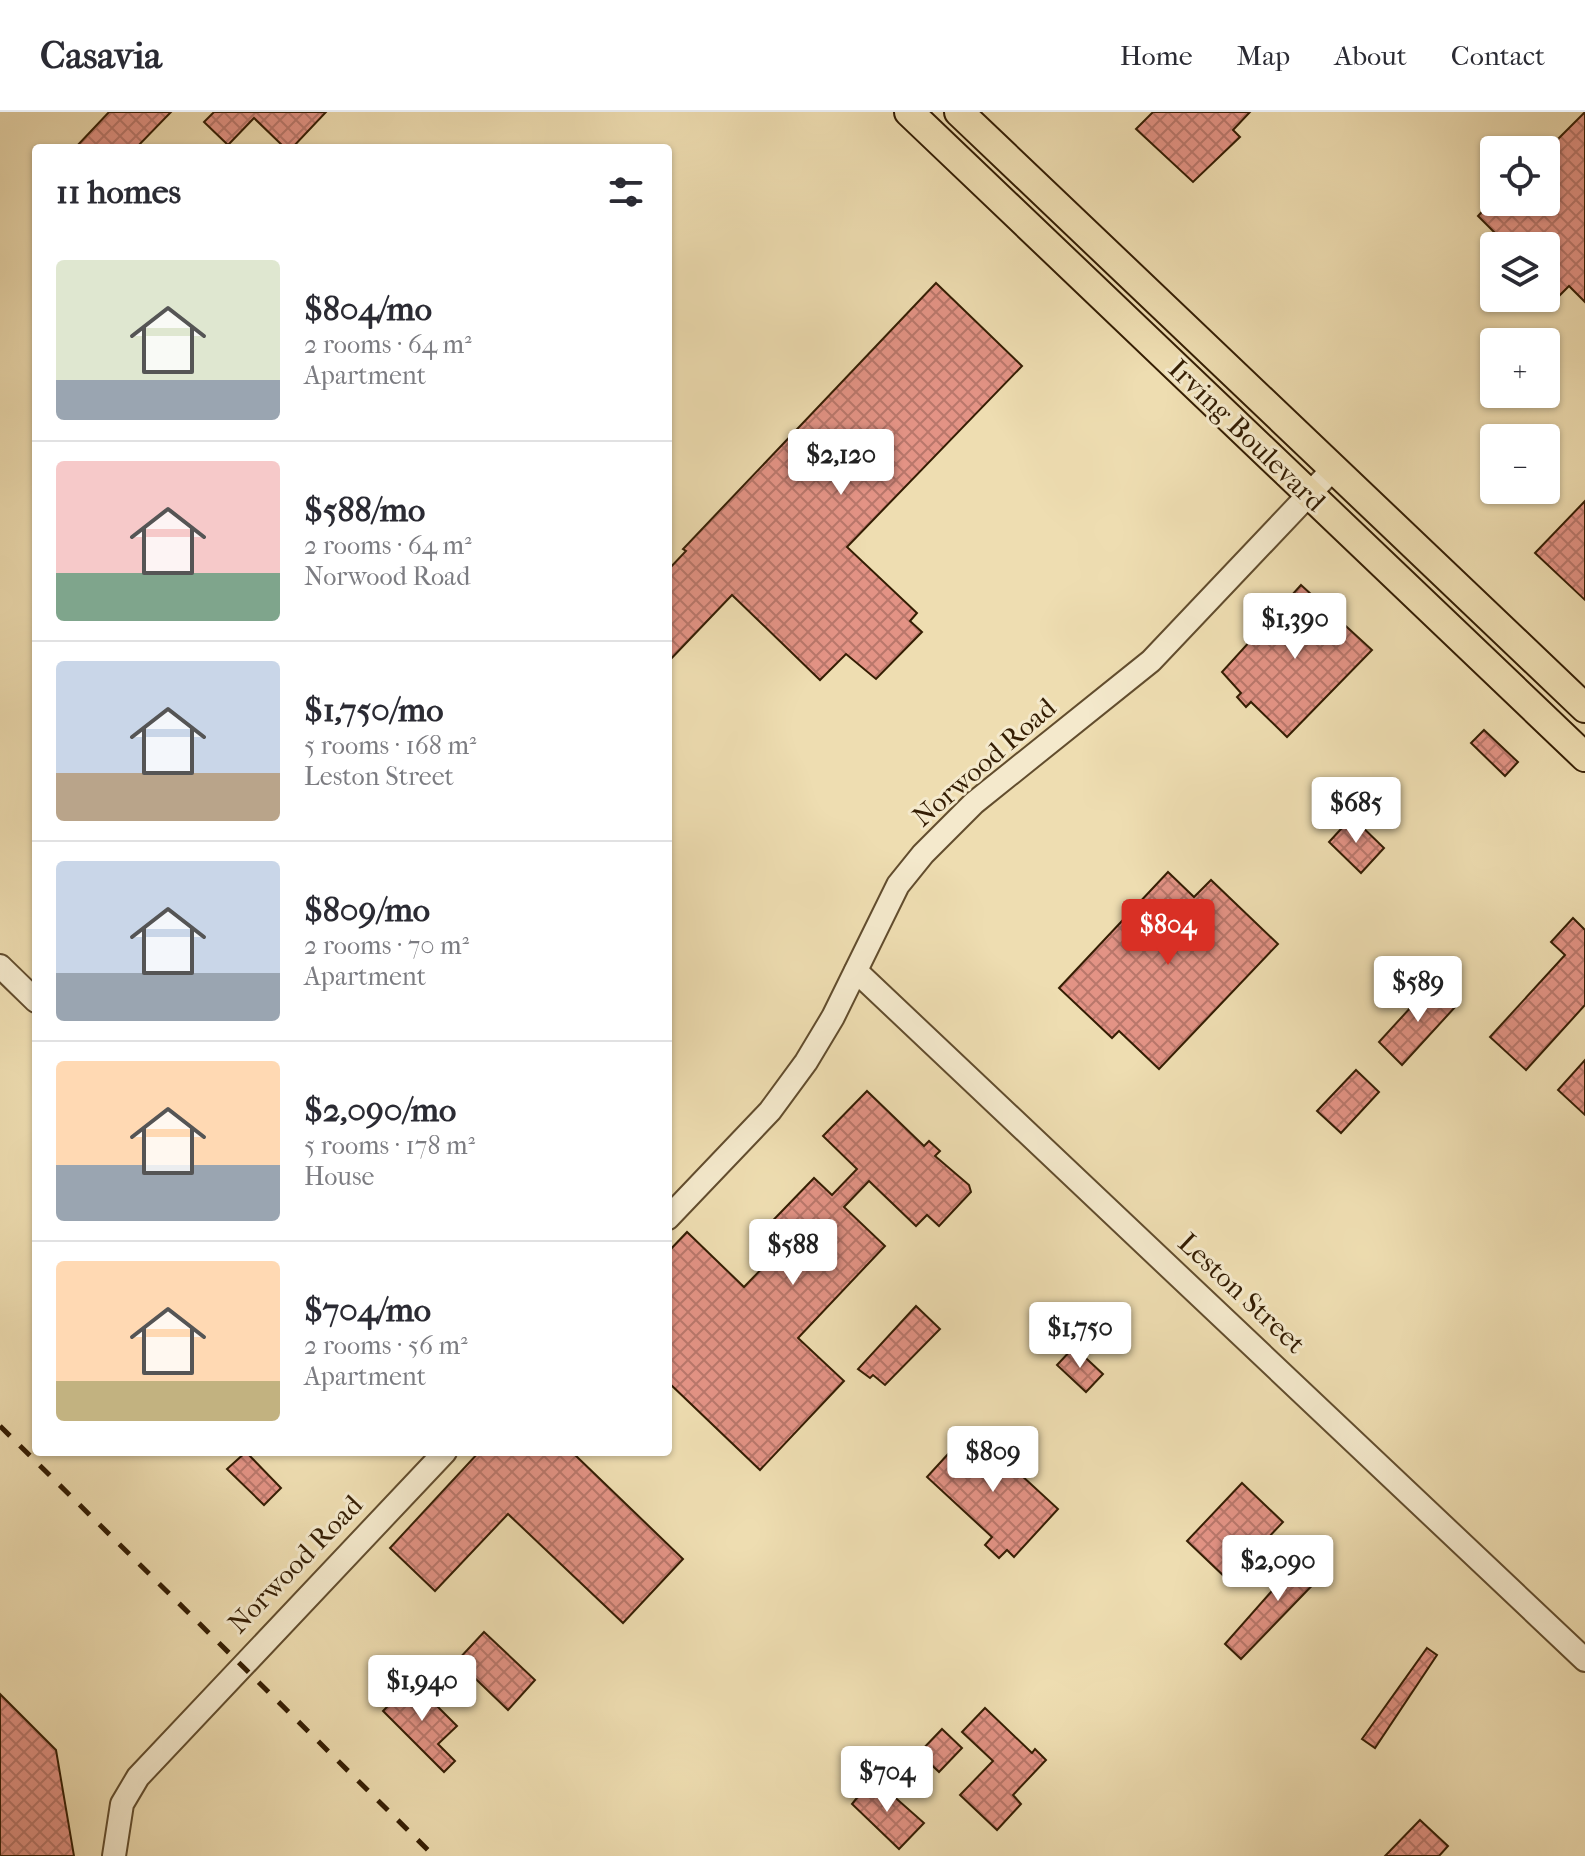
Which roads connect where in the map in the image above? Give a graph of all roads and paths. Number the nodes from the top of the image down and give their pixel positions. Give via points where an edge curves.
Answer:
1 (909, 112) edge
2 (959, 112) edge
3 (1032, 182) junction
4 (1009, 207) junction
5 (1334, 468) junction
6 (1310, 495) junction
7 (1585, 708) edge
8 (1583, 751) edge
9 (0, 966) edge
10 (856, 971) junction
11 (32, 997) edge
12 (672, 1214) edge
13 (441, 1456) edge
14 (1585, 1660) edge
15 (114, 1856) edge

1 - 4 main road, Irving Boulevard
2 - 3 main road, Irving Boulevard
3 - 4 main road
3 - 5 main road, Irving Boulevard
4 - 6 main road, Irving Boulevard
5 - 6 street, Norwood Road
5 - 7 main road, Irving Boulevard
6 - 8 main road, Irving Boulevard
6 - 10 street, Norwood Road via 1151,661 974,803 923,854 898,885
9 - 11 street
10 - 12 street, Norwood Road via 806,1062 770,1111
10 - 14 street, Leston Street
13 - 15 street, Norwood Road via 138,1777 122,1804

